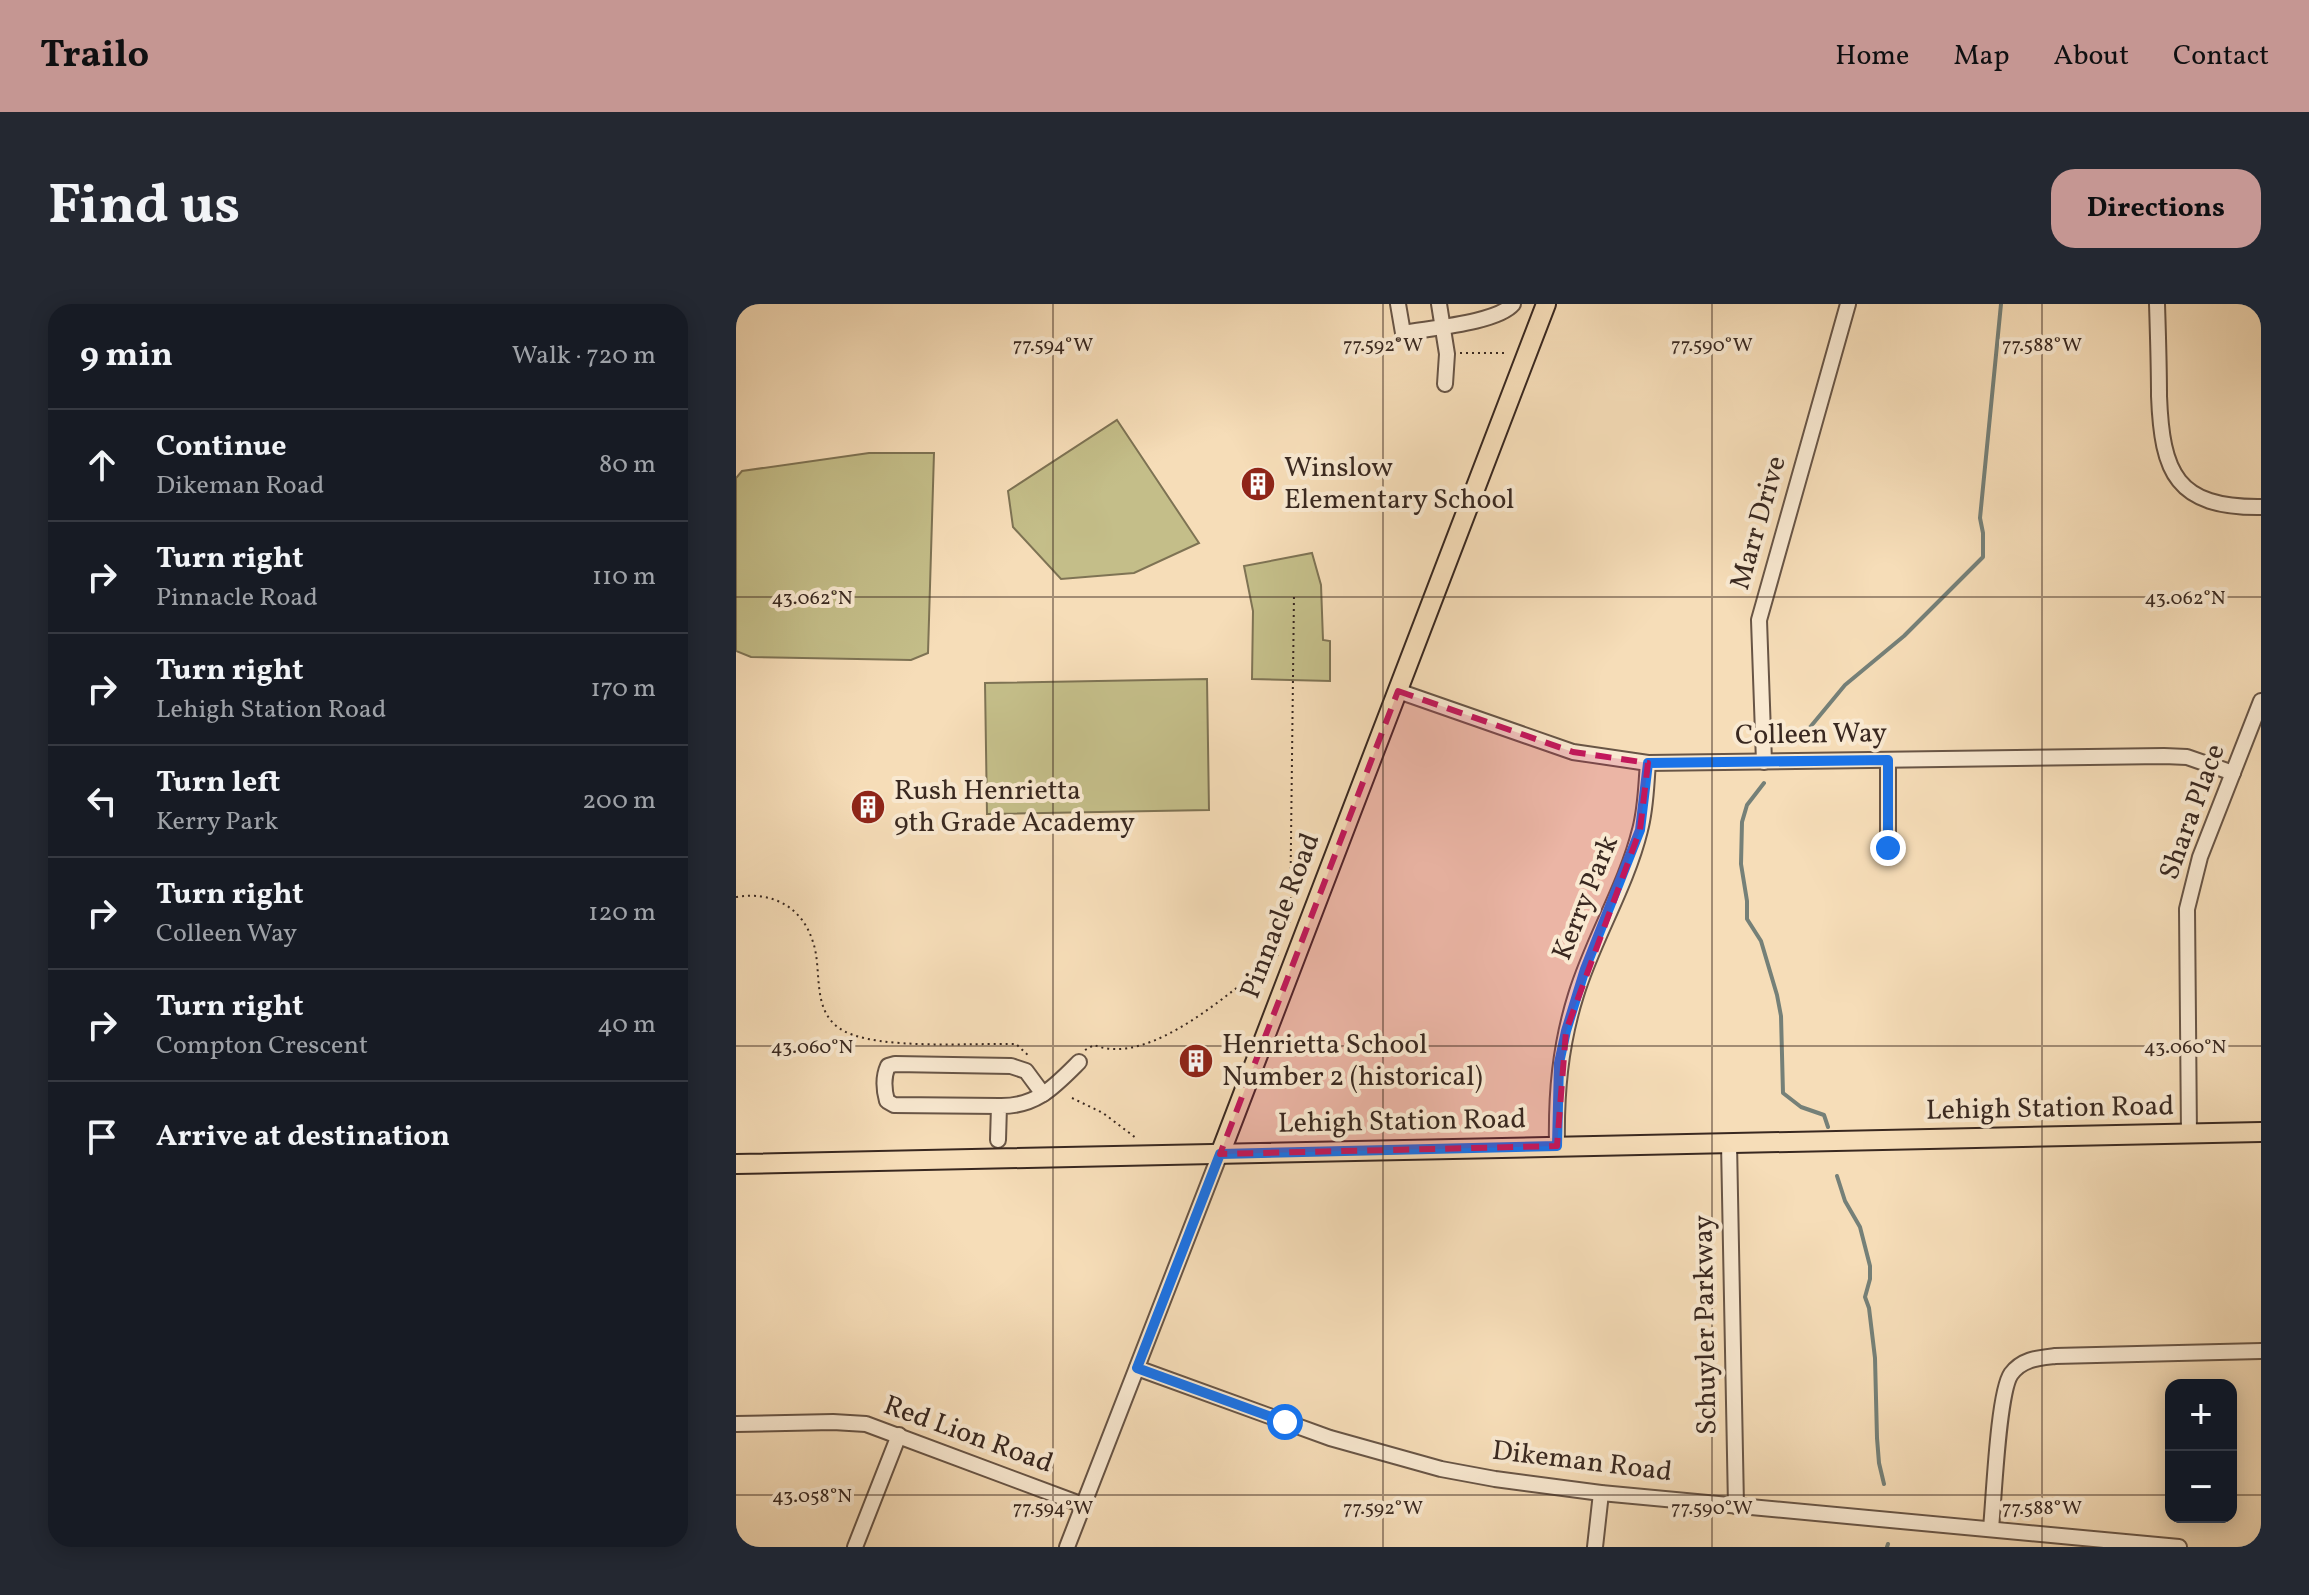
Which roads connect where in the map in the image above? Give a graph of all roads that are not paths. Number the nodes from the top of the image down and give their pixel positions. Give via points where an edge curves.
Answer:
1 (1398, 304) edge
2 (1439, 304) edge
3 (1513, 304) edge
4 (1546, 304) edge
5 (1848, 304) edge
6 (2157, 304) edge
7 (1443, 326) junction
8 (1445, 384) dead end
9 (2261, 507) edge
10 (1398, 691) junction
11 (2261, 701) edge
12 (1888, 760) junction
13 (1764, 762) junction
14 (1648, 763) junction
15 (2233, 773) junction
16 (1888, 848) dead end
17 (1080, 1055) road end
18 (1043, 1094) junction
19 (999, 1106) junction
20 (2261, 1132) edge
21 (2189, 1135) junction
22 (998, 1140) dead end
23 (1729, 1143) junction
24 (1557, 1146) junction
25 (1220, 1154) junction
26 (736, 1164) edge
27 (2261, 1351) edge
28 (1137, 1368) junction
29 (736, 1424) edge
30 (899, 1435) junction
31 (1601, 1493) junction
32 (1083, 1505) junction
33 (1736, 1506) junction
34 (1991, 1528) junction
35 (855, 1547) edge
36 (1067, 1547) edge
37 (1595, 1547) edge
38 (2179, 1547) edge

1 - 7 street via 1403,333
2 - 7 street
3 - 7 street via 1501,314
4 - 10 main road, Pinnacle Road
5 - 13 street, Marr Drive via 1759,620
6 - 9 street via 2160,432 2169,465 2185,486 2208,500
7 - 8 street
10 - 14 street, Colleen Way via 1573,752
10 - 25 main road, Pinnacle Road
11 - 15 street, Shara Place
12 - 13 street, Colleen Way
12 - 15 street, Colleen Way via 2176,756
12 - 16 street
13 - 14 street, Colleen Way
14 - 24 street, Kerry Park via 1640,830 1566,1031 1557,1088
15 - 21 street, Shara Place via 2200,857 2187,909
17 - 18 street
18 - 19 street via 1029,1103
18 - 19 street via 1026,1071 1011,1066 895,1064 885,1073 887,1101 894,1105
19 - 22 street
20 - 21 main road, Lehigh Station Road
21 - 23 main road, Lehigh Station Road
23 - 24 main road, Lehigh Station Road
23 - 33 street, Schuyler Parkway
24 - 25 main road, Lehigh Station Road
25 - 26 main road, Lehigh Station Road
25 - 28 street, Pinnacle Road
27 - 34 street via 2055,1356 2025,1362 2011,1374 2003,1400
28 - 31 street, Dikeman Road via 1386,1455 1495,1479
28 - 32 street, Pinnacle Road
29 - 30 street, Red Lion Road via 849,1422
30 - 32 street, Red Lion Road
30 - 35 street
31 - 33 street, Dikeman Road
31 - 37 street
32 - 36 street, Pinnacle Road
33 - 34 street, Dikeman Road
34 - 38 street, Dikeman Road

